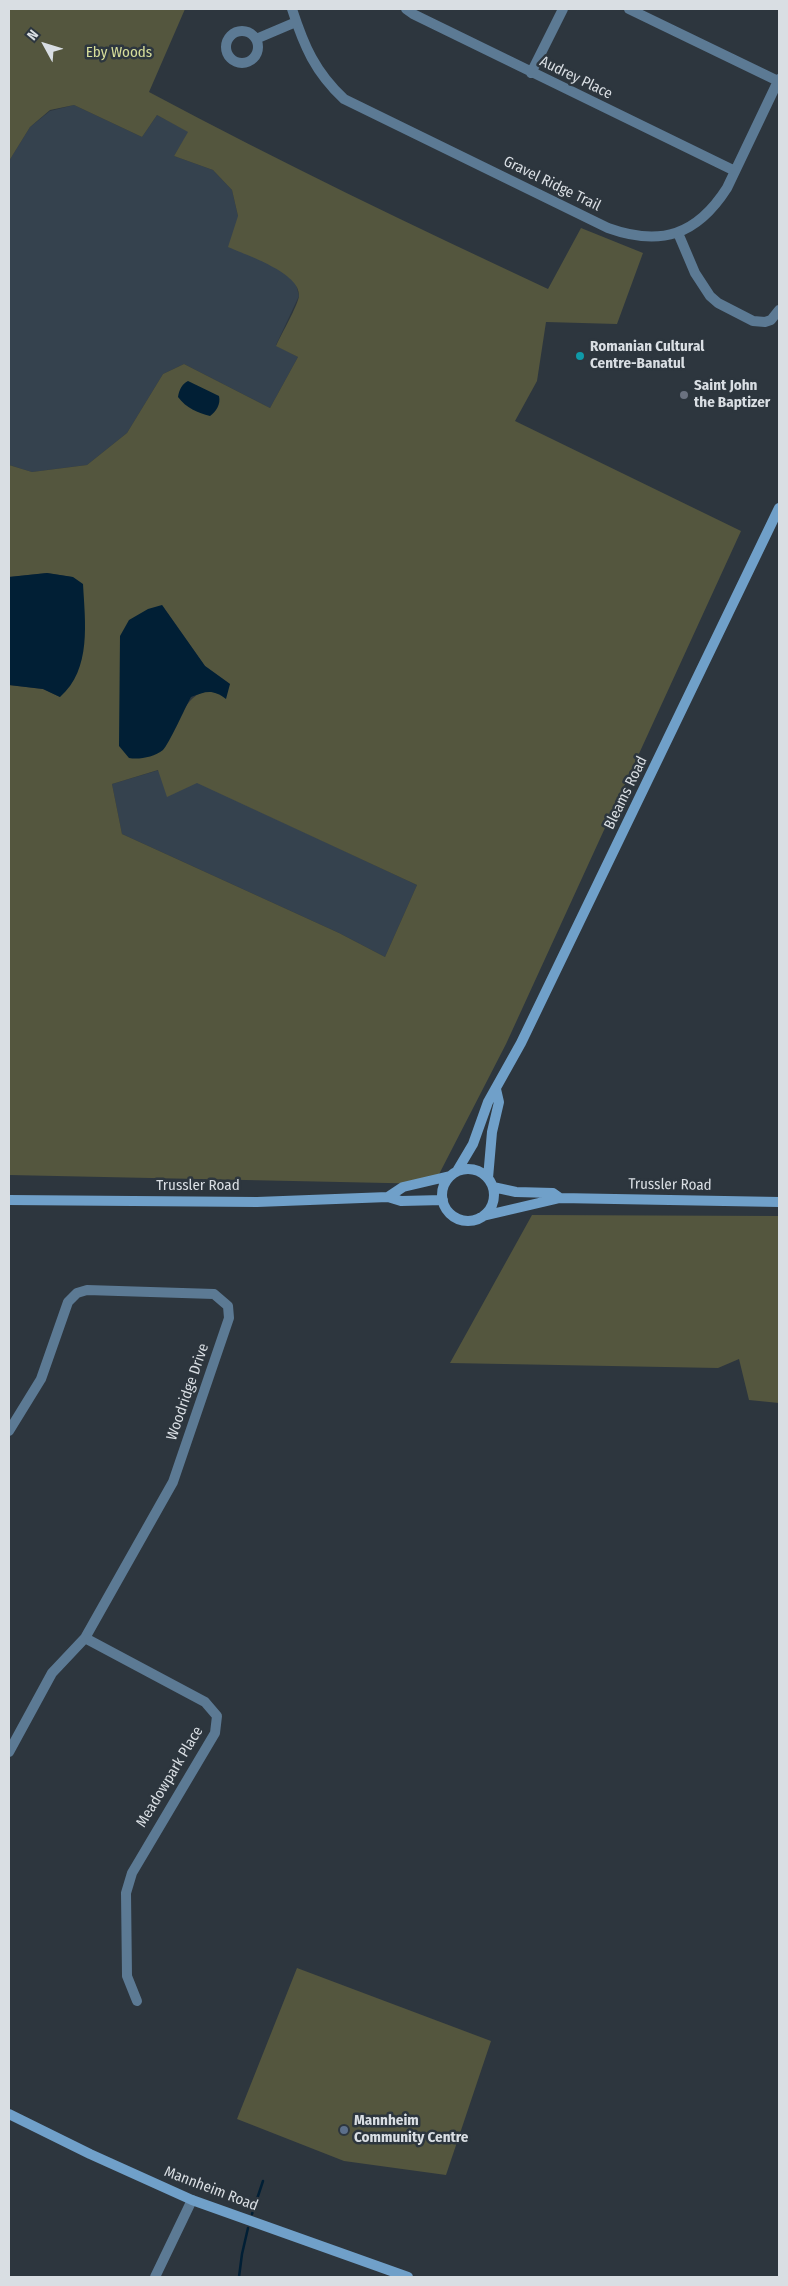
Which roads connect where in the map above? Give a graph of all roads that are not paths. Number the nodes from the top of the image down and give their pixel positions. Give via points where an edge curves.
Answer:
1 (292, 9) edge
2 (406, 9) edge
3 (563, 9) edge
4 (630, 9) edge
5 (296, 22) junction
6 (256, 39) dead end
7 (531, 73) junction
8 (779, 80) edge
9 (735, 171) junction
10 (678, 233) junction
11 (779, 310) edge
12 (779, 508) edge
13 (496, 1089) junction
14 (453, 1174) junction
15 (490, 1182) junction
16 (388, 1197) junction
17 (560, 1198) junction
18 (443, 1200) junction
19 (779, 1202) edge
20 (10, 1203) edge
21 (483, 1216) junction
22 (11, 1424) edge
23 (85, 1638) junction
24 (9, 1752) edge
25 (138, 2001) dead end
26 (9, 2114) edge
27 (192, 2200) junction
28 (155, 2277) edge
29 (408, 2277) edge

1 - 5 street, Gravel Ridge Trail
2 - 7 street, Audrey Place
3 - 7 street
4 - 8 street
5 - 6 street
5 - 10 street, Gravel Ridge Trail via 322,78 354,105 608,228 630,236
7 - 9 street, Audrey Place
8 - 9 street, Gravel Ridge Trail
9 - 10 street, Gravel Ridge Trail via 716,205 698,222
10 - 11 street via 702,286 718,303 759,322 771,320
12 - 13 main road, Bleams Road
13 - 14 main road, Bleams Road via 473,1144
13 - 15 main road, Bleams Road via 499,1102 492,1132
14 - 15 main road via 474,1169
14 - 16 main road, Trussler Road via 402,1187
14 - 18 main road via 445,1184
15 - 17 main road, Trussler Road via 516,1192 553,1194
15 - 21 main road via 493,1203
16 - 18 main road, Trussler Road via 401,1201
16 - 20 main road, Trussler Road via 258,1202
17 - 19 main road, Trussler Road
17 - 21 main road, Trussler Road
18 - 21 main road via 446,1208 458,1219 467,1221
22 - 23 street, Woodridge Drive via 41,1379 68,1302 76,1293 87,1290 214,1294 228,1306 230,1318 173,1482
23 - 24 street, Woodridge Drive via 52,1673
23 - 25 street, Meadowpark Place via 205,1702 217,1716 215,1733 130,1878 126,1893 127,1976
26 - 27 main road, Mannheim Road
27 - 28 street
27 - 29 main road, Mannheim Road

